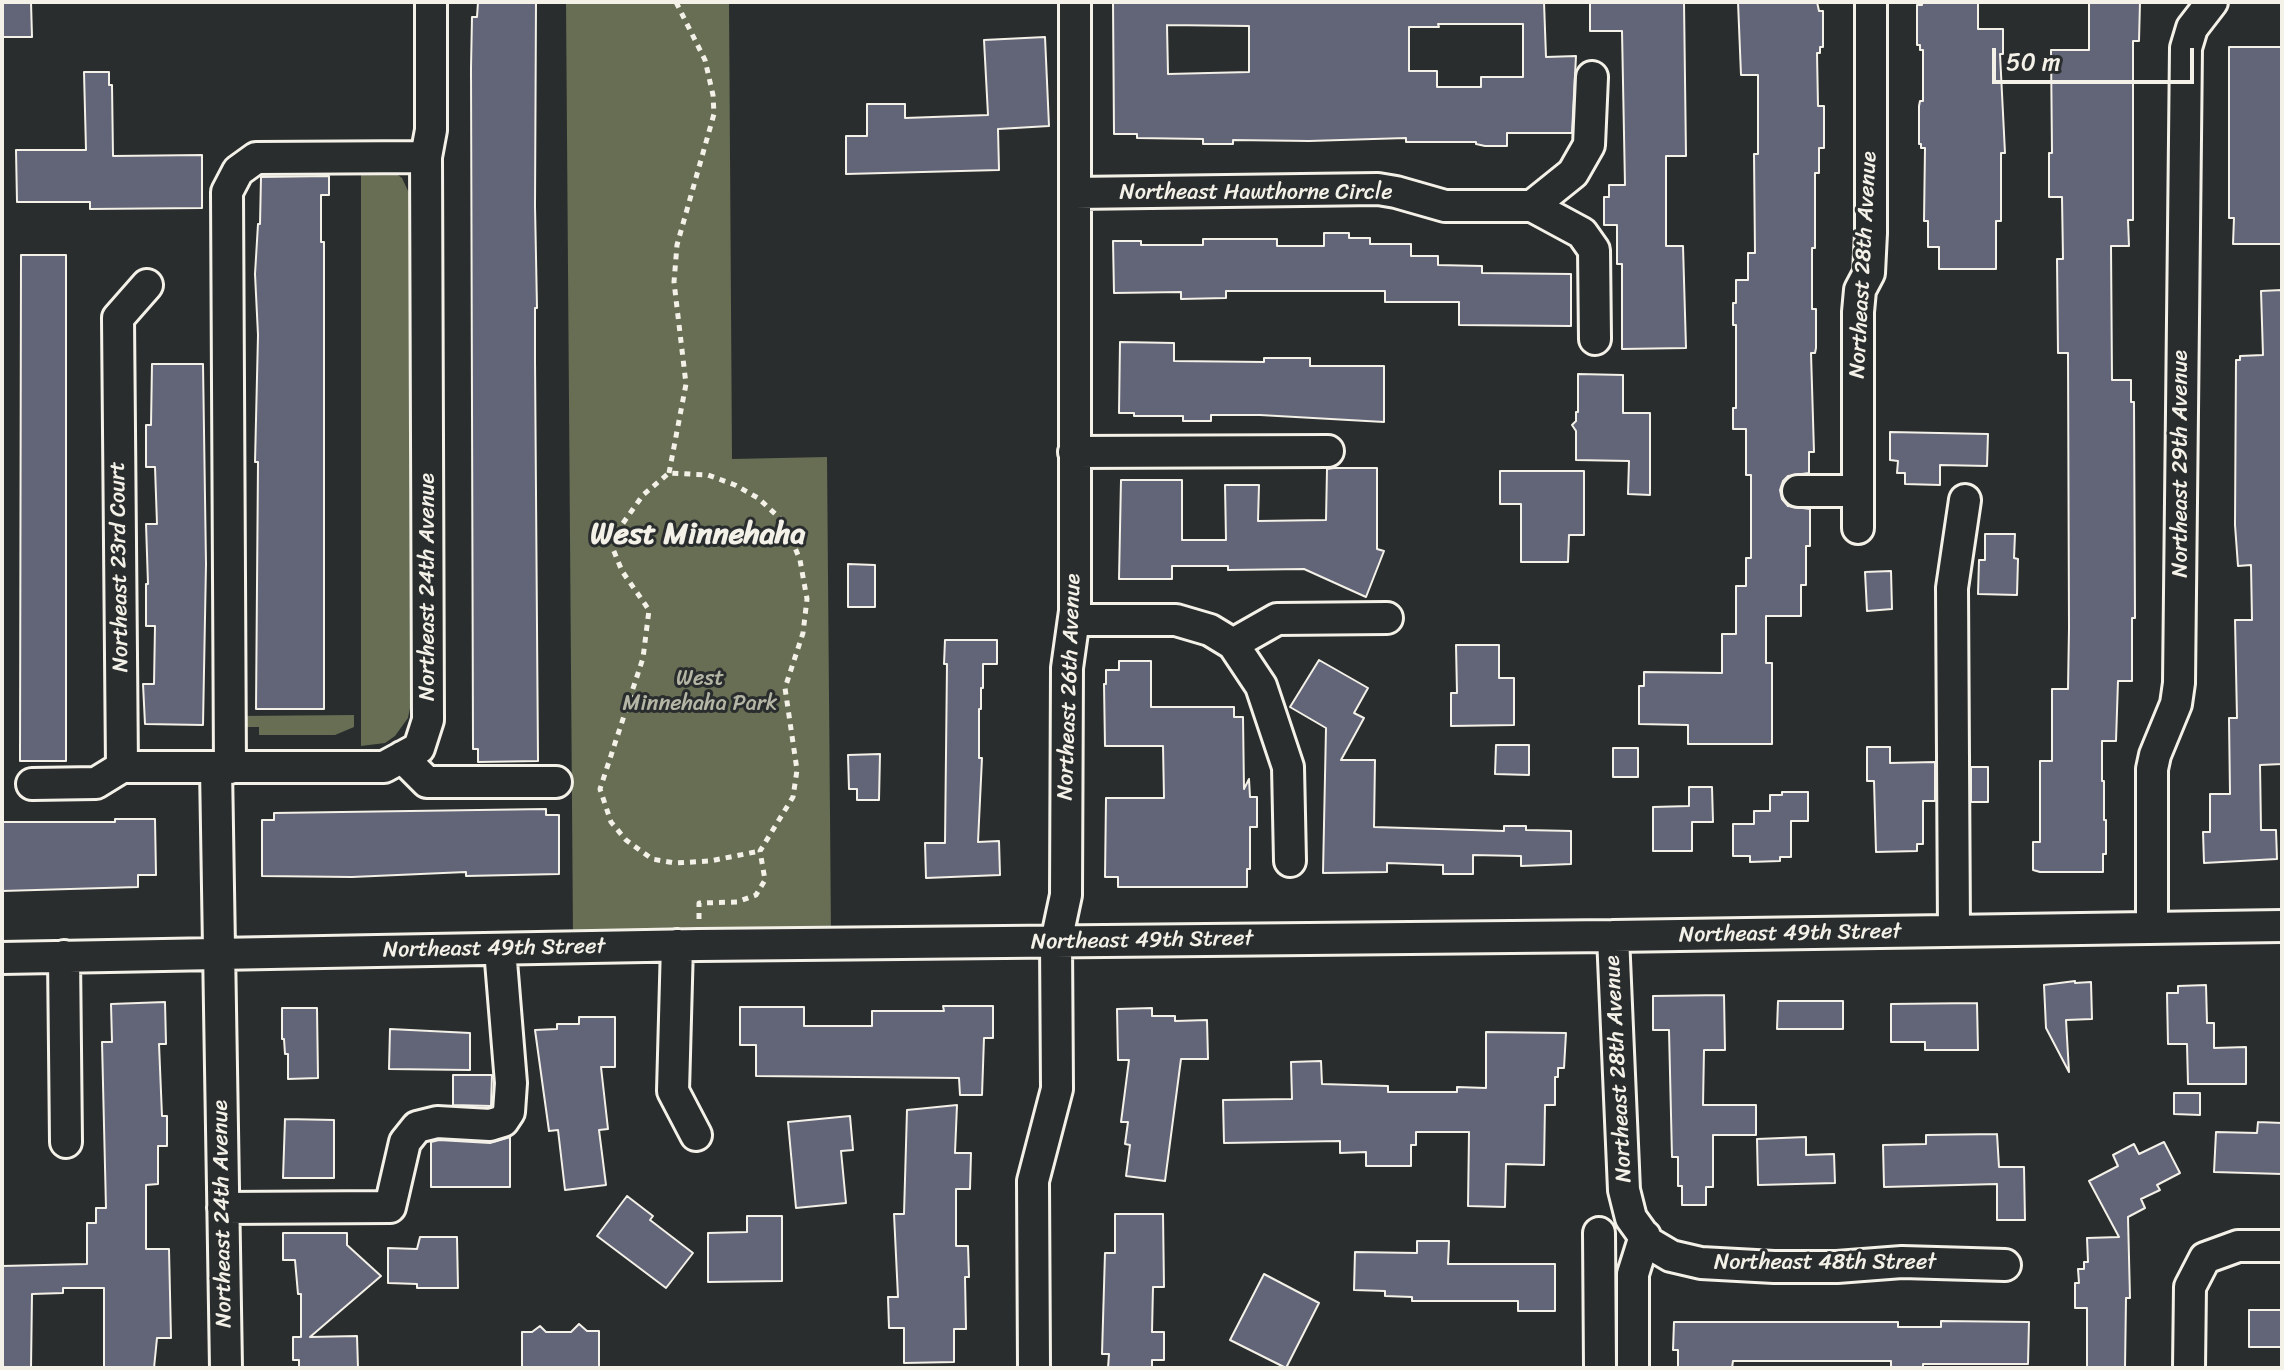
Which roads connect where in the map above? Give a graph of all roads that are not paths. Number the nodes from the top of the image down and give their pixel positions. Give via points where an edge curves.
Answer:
1 (431, 2) edge
2 (1075, 2) edge
3 (1871, 2) edge
4 (2212, 2) edge
5 (1592, 77) dead end
6 (426, 157) junction
7 (1075, 193) junction
8 (1532, 206) junction
9 (147, 285) dead end
10 (1595, 339) dead end
11 (1328, 451) dead end
12 (1074, 452) junction
13 (1798, 491) dead end
14 (1858, 491) junction
15 (1965, 500) dead end
16 (1858, 528) dead end
17 (1387, 618) dead end
18 (1075, 620) junction
19 (1233, 644) junction
20 (402, 757) junction
21 (122, 767) junction
22 (223, 768) junction
23 (556, 782) dead end
24 (32, 784) dead end
25 (1290, 861) dead end
26 (2282, 926) edge
27 (2152, 928) junction
28 (1954, 931) junction
29 (1613, 936) junction
30 (1056, 942) junction
31 (677, 945) junction
32 (500, 949) junction
33 (218, 954) junction
34 (64, 956) junction
35 (2, 958) edge
36 (696, 1135) dead end
37 (66, 1142) dead end
38 (223, 1208) junction
39 (1599, 1233) dead end
40 (1647, 1240) junction
41 (2282, 1246) edge
42 (2005, 1265) dead end
43 (226, 1368) edge
44 (1034, 1368) edge
45 (1600, 1368) edge
46 (1633, 1368) edge
47 (2189, 1368) edge

1 - 6 street, Northeast 24th Avenue via 431,130
2 - 7 street, Northeast 26th Avenue
3 - 14 street, Northeast 28th Avenue via 1871,233 1869,273 1860,290 1858,312
4 - 27 street, Northeast 29th Avenue via 2192,28 2186,48 2179,683 2152,769
5 - 8 street via 1589,145 1573,173
6 - 20 street, Northeast 24th Avenue via 428,720 419,748
6 - 22 street, Northeast 24th Avenue via 256,158 238,171 227,192
7 - 8 street, Northeast Hawthorne Circle via 1378,189 1445,206
7 - 12 street, Northeast 26th Avenue
8 - 10 street via 1582,233 1594,250
9 - 21 street, Northeast 23rd Court via 118,318
11 - 12 street
12 - 18 street, Northeast 26th Avenue
13 - 14 street
14 - 16 street, Northeast 28th Avenue
15 - 28 street via 1952,588
17 - 19 street via 1277,619
18 - 19 street via 1176,620
18 - 30 street, Northeast 26th Avenue via 1067,668 1066,895
19 - 25 street via 1261,686 1288,767
20 - 22 street via 384,767
20 - 23 street via 427,782
21 - 22 street
21 - 24 street via 96,783
22 - 33 street, Northeast 24th Avenue
26 - 27 street, Northeast 49th Street
27 - 28 street, Northeast 49th Street
28 - 29 street, Northeast 49th Street
29 - 30 street, Northeast 49th Street
29 - 40 street, Northeast 28th Avenue via 1624,1190 1631,1218
30 - 31 street, Northeast 49th Street
30 - 44 street, Northeast 26th Avenue via 1057,1089 1033,1181
31 - 32 street, Northeast 49th Street
31 - 36 street via 673,1091
32 - 33 street, Northeast 49th Street
32 - 38 street via 511,1083 509,1112 503,1121 417,1127 405,1142 390,1207
33 - 34 street, Northeast 49th Street
33 - 38 street, Northeast 24th Avenue
34 - 35 street, Northeast 49th Street
34 - 37 street
38 - 43 street, Northeast 24th Avenue
39 - 45 street
40 - 42 street, Northeast 48th Street via 1671,1256 1701,1263
40 - 46 street via 1633,1274
41 - 47 street via 2238,1246 2205,1258 2190,1287

